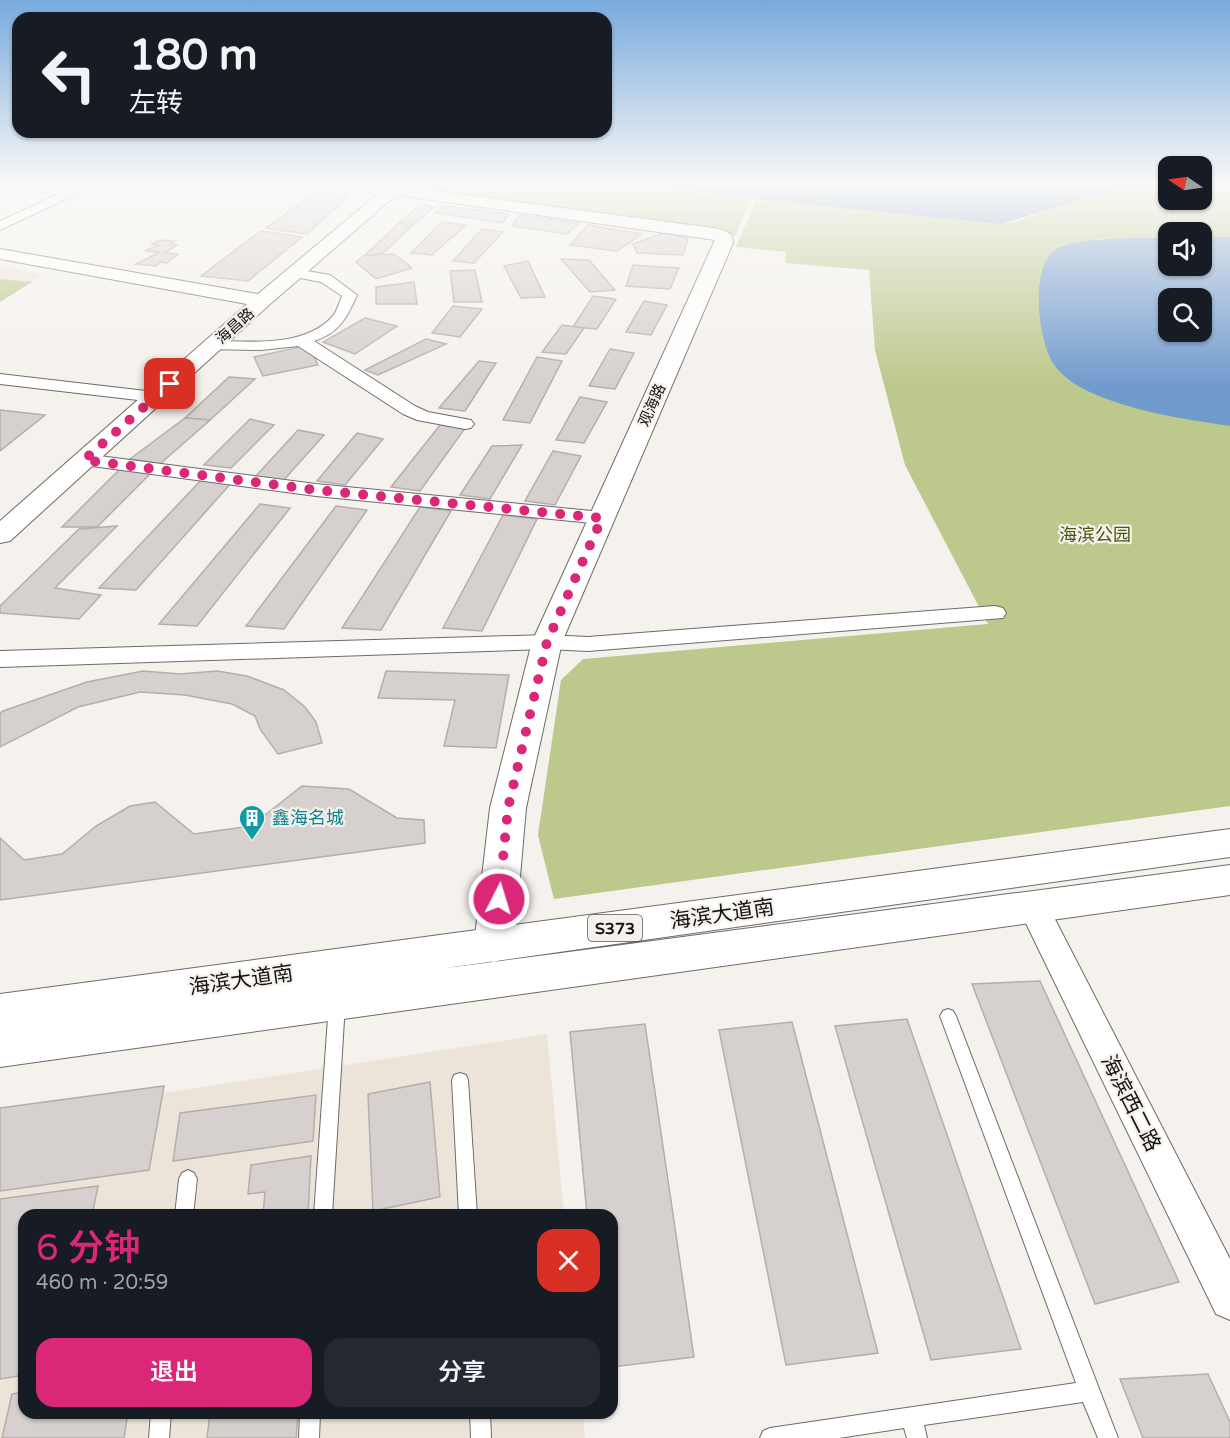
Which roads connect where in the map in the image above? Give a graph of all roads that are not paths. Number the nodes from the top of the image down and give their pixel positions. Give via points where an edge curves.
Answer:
1 (322, 250) edge
2 (721, 250) edge
3 (0, 254) edge
4 (295, 273) junction
5 (262, 301) junction
6 (302, 341) junction
7 (212, 346) junction
8 (0, 379) edge
9 (155, 397) junction
10 (465, 424) dead end
11 (84, 460) junction
12 (602, 518) junction
13 (0, 535) edge
14 (995, 613) dead end
15 (547, 642) junction
16 (0, 659) edge
17 (1230, 843) edge
18 (1230, 880) edge
19 (1033, 907) junction
20 (494, 945) junction
21 (337, 1002) junction
22 (0, 1013) edge
23 (948, 1016) dead end
24 (0, 1047) edge
25 (460, 1080) dead end
26 (188, 1179) dead end
27 (185, 1209) edge
28 (323, 1209) edge
29 (468, 1209) edge
30 (1230, 1300) edge
31 (1089, 1390) junction
32 (911, 1417) junction
33 (161, 1419) edge
34 (310, 1419) edge
35 (480, 1419) edge
36 (159, 1438) edge
37 (309, 1438) edge
38 (481, 1438) edge
39 (770, 1438) edge
40 (917, 1438) edge
41 (1108, 1438) edge

1 - 4 street, 海昌路
2 - 12 street, 观海路
3 - 5 street
4 - 5 street, 海昌路
4 - 6 street via 325,279 350,295 339,320
5 - 7 street, 海昌路
6 - 7 street
6 - 10 street via 409,410
7 - 9 street, 海昌路
8 - 9 street
9 - 11 street, 海昌路
11 - 12 street via 327,491
11 - 13 street, 海昌路
12 - 15 street, 观海路
14 - 15 street via 588,644
15 - 16 street
15 - 20 street, 观海路 via 508,808
17 - 20 street, 海滨大道南 / S373
18 - 19 street, 海滨大道南 / S373
19 - 21 street, 海滨大道南 / S373
19 - 30 street, 海滨西二路
20 - 22 street, 海滨大道南 / S373
21 - 24 street, 海滨大道南 / S373
21 - 28 lane
23 - 31 lane
25 - 29 lane
26 - 27 lane
31 - 32 lane
31 - 41 lane
32 - 39 lane
32 - 40 lane
33 - 36 lane
34 - 37 lane
35 - 38 lane

